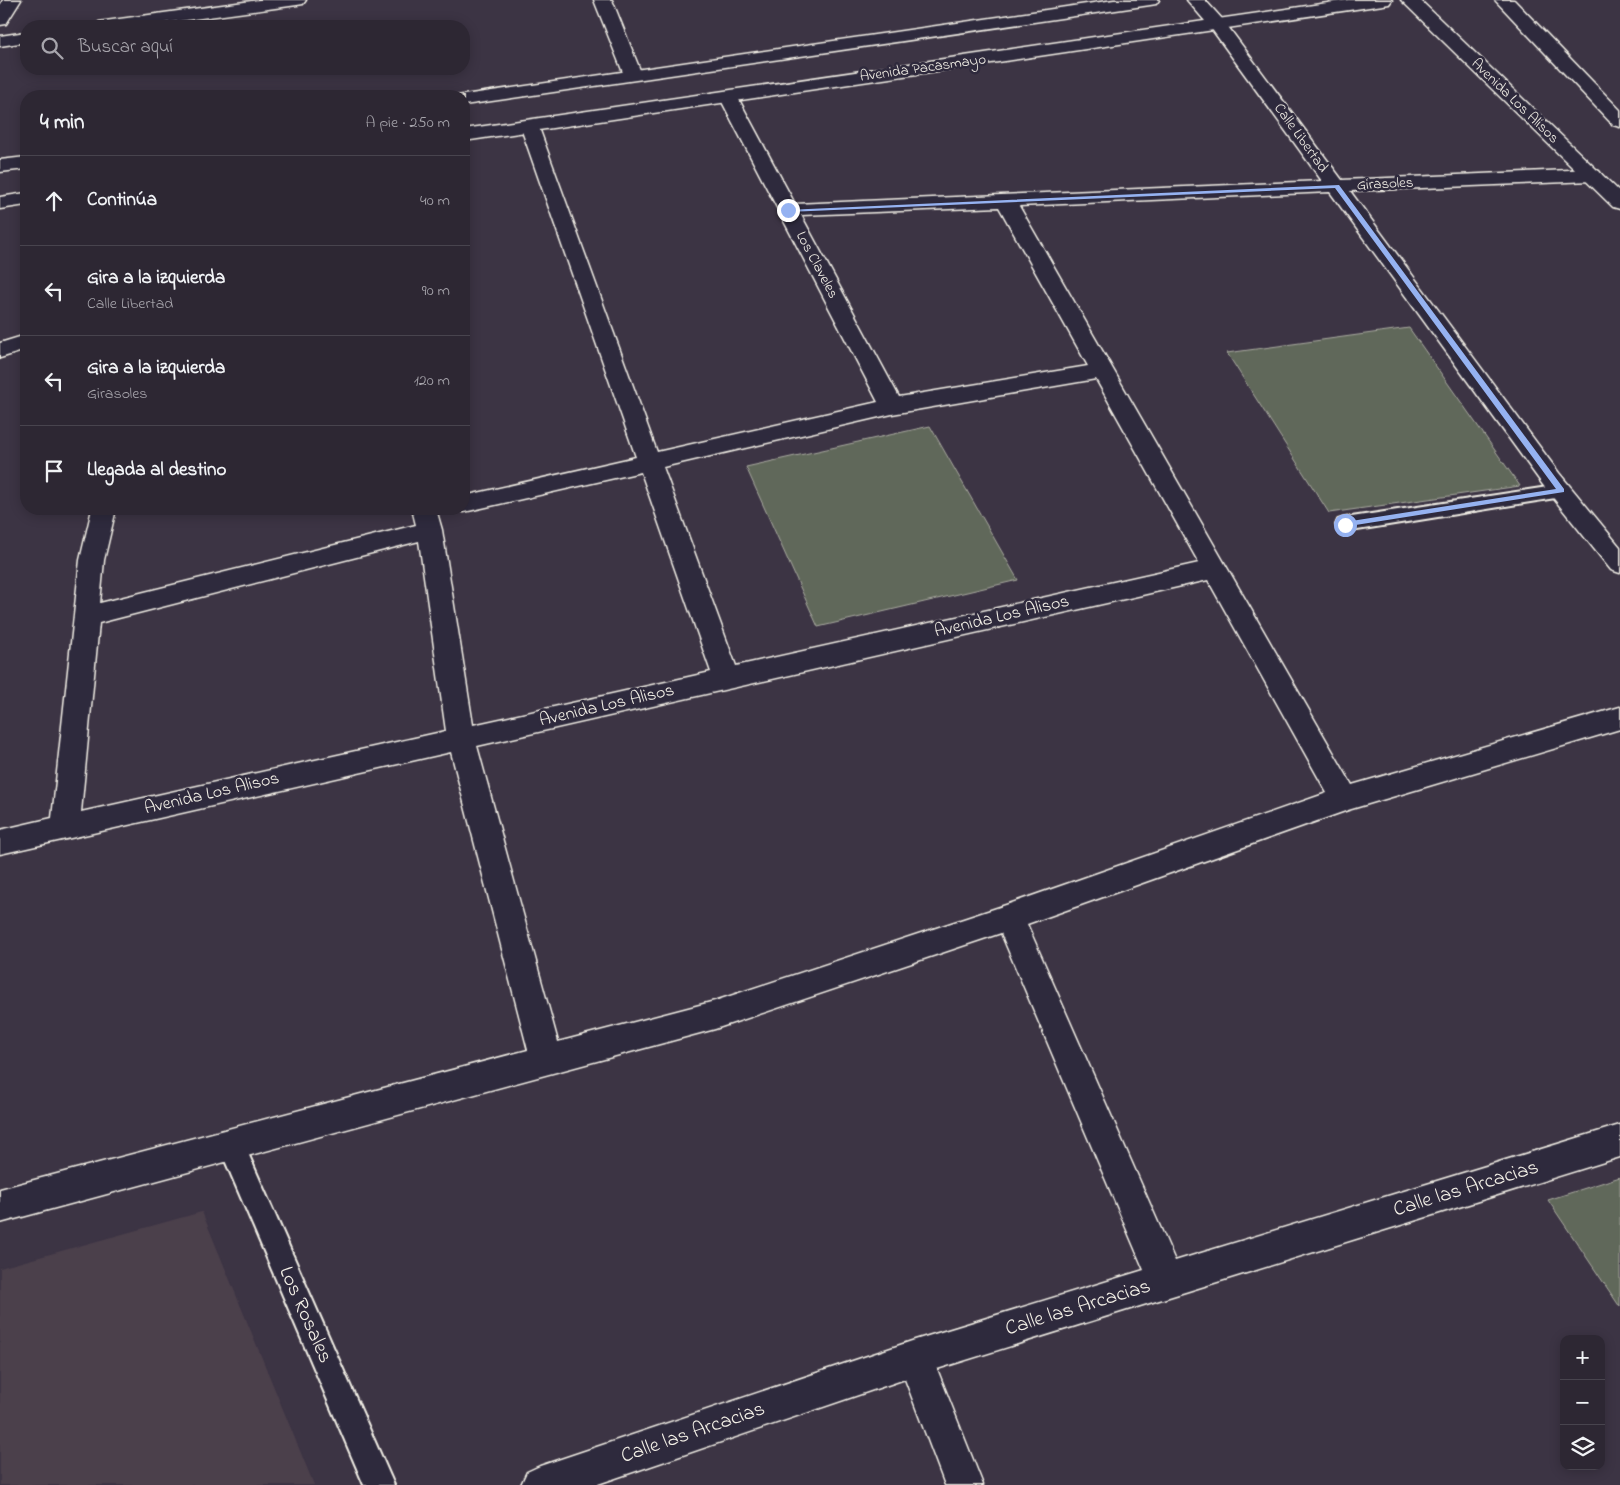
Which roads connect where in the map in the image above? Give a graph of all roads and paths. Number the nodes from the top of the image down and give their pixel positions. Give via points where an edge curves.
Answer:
1 (12, 0) edge
2 (297, 0) edge
3 (603, 0) edge
4 (1150, 0) edge
5 (1196, 0) edge
6 (1383, 0) edge
7 (1410, 0) edge
8 (1504, 0) edge
9 (182, 8) edge
10 (0, 20) edge
11 (131, 20) edge
12 (1217, 24) junction
13 (20, 38) edge
14 (0, 41) edge
15 (633, 75) junction
16 (728, 96) junction
17 (470, 98) edge
18 (1620, 121) edge
19 (529, 125) junction
20 (470, 134) edge
21 (20, 163) edge
22 (0, 166) edge
23 (1592, 175) junction
24 (1337, 186) junction
25 (20, 200) edge
26 (1006, 201) junction
27 (0, 203) edge
28 (1620, 203) edge
29 (788, 210) junction
30 (20, 344) edge
31 (0, 351) edge
32 (1102, 371) junction
33 (892, 406) junction
34 (650, 463) junction
35 (1561, 491) junction
36 (470, 503) edge
37 (103, 515) edge
38 (431, 515) edge
39 (1345, 525) dead end
40 (1620, 564) edge
41 (1215, 569) junction
42 (86, 616) junction
43 (727, 679) junction
44 (1620, 718) edge
45 (461, 738) junction
46 (1345, 799) junction
47 (65, 828) junction
48 (0, 842) edge
49 (1009, 917) junction
50 (547, 1060) junction
51 (1620, 1141) edge
52 (231, 1144) junction
53 (0, 1206) edge
54 (1166, 1281) junction
55 (916, 1358) junction
56 (379, 1485) edge
57 (540, 1485) edge
58 (964, 1485) edge

1 - 10 street
2 - 9 street
3 - 15 street
4 - 15 street, Avenida Pacasmayo
5 - 12 street, Calle Libertad
6 - 12 street, Avenida Pacasmayo
7 - 23 street, Avenida Los Alisos
8 - 18 street
9 - 11 street
12 - 16 street, Avenida Pacasmayo
12 - 24 street, Calle Libertad
13 - 14 street
15 - 17 street, Avenida Pacasmayo
16 - 19 street, Avenida Pacasmayo
16 - 29 street, Los Claveles
19 - 20 street, Avenida Pacasmayo
19 - 34 street
21 - 22 street
23 - 24 street, Girasoles
23 - 28 street, Avenida Los Alisos
24 - 26 street, Girasoles
24 - 35 street, Calle Libertad
25 - 27 street
26 - 29 street, Girasoles
26 - 32 street
29 - 33 street, Los Claveles
30 - 31 street
32 - 33 street
32 - 41 street
33 - 34 street
34 - 36 street
34 - 43 street
35 - 39 lane
35 - 40 street, Calle Libertad
37 - 42 street via 92,560
38 - 42 street
38 - 45 street
41 - 43 street, Avenida Los Alisos
41 - 46 street
42 - 47 street
43 - 45 street, Avenida Los Alisos
44 - 46 street
45 - 47 street, Avenida Los Alisos
45 - 50 street
46 - 49 street
47 - 48 street, Avenida Los Alisos
49 - 50 street via 715,1015
49 - 54 street
50 - 52 street
51 - 54 street, Calle las Arcacias
52 - 53 street
52 - 56 lane, Los Rosales
54 - 55 street, Calle las Arcacias
55 - 57 street, Calle las Arcacias
55 - 58 street

